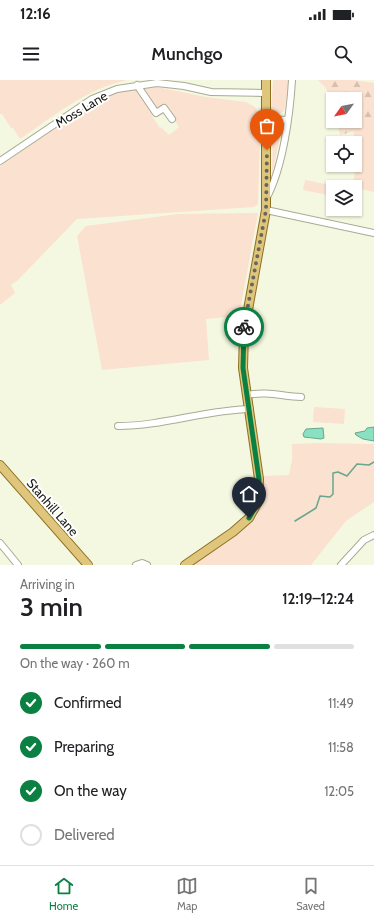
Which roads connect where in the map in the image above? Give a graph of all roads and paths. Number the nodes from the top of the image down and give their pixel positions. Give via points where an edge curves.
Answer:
1 (266, 80) edge
2 (292, 80) edge
3 (137, 85) junction
4 (266, 92) junction
5 (172, 119) dead end
6 (267, 119) junction
7 (287, 120) junction
8 (1, 158) edge
9 (267, 197) junction
10 (266, 210) junction
11 (374, 233) edge
12 (247, 395) junction
13 (301, 397) dead end
14 (250, 409) junction
15 (118, 426) dead end
16 (0, 465) edge
17 (374, 535) edge
18 (0, 543) edge
19 (18, 565) edge
20 (88, 565) edge
21 (136, 565) edge
22 (147, 565) edge
23 (185, 565) edge
24 (341, 565) edge

1 - 4 main road
2 - 7 street
3 - 4 street, Moss Lane via 157,83 211,92
3 - 5 street via 156,113 164,108
3 - 8 street, Moss Lane via 117,89 92,99
4 - 6 main road
6 - 7 street
6 - 9 main road
7 - 9 street via 274,182
9 - 10 main road
10 - 11 street
10 - 12 main road via 244,332 243,368
12 - 13 street via 268,392
12 - 14 main road
14 - 15 street via 143,426
14 - 23 main road via 259,479 258,502 252,514 239,527
16 - 20 main road, Stanhill Lane
17 - 24 street via 364,540
18 - 19 street
21 - 22 street

